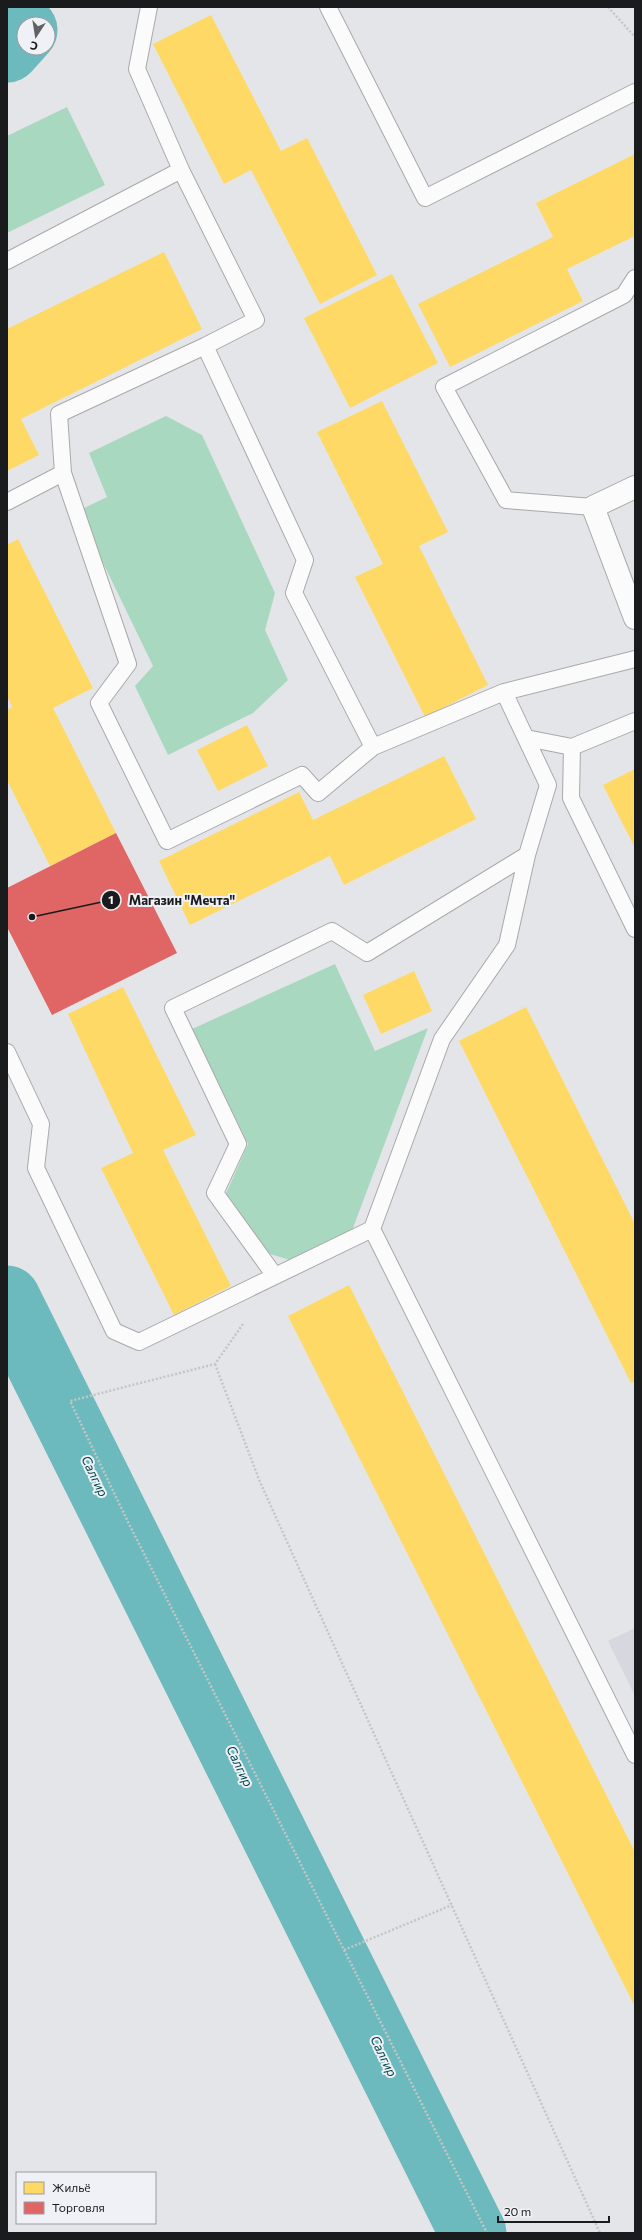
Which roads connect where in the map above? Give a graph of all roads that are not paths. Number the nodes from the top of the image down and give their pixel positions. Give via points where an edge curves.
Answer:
1 (148, 7) edge
2 (328, 7) edge
3 (635, 92) edge
4 (181, 170) junction
5 (7, 261) edge
6 (635, 278) edge
7 (205, 346) junction
8 (64, 473) junction
9 (635, 487) edge
10 (7, 502) edge
11 (593, 507) junction
12 (635, 618) edge
13 (635, 659) edge
14 (504, 692) junction
15 (635, 721) edge
16 (526, 738) junction
17 (373, 747) junction
18 (572, 747) junction
19 (528, 855) junction
20 (635, 929) edge
21 (7, 1052) edge
22 (372, 1229) junction
23 (275, 1276) junction
24 (635, 1755) edge

1 - 4 lane via 137,69
2 - 3 lane via 425,198
4 - 5 lane
4 - 7 lane via 256,320
6 - 11 lane via 624,295 444,387 506,500
7 - 8 lane via 59,414
7 - 17 lane via 305,560 294,593
8 - 10 lane
8 - 17 lane via 128,664 100,703 167,841 302,775 318,793
9 - 11 street
11 - 12 street
13 - 14 lane
14 - 16 lane
14 - 17 lane
15 - 18 lane
16 - 18 lane
16 - 19 lane via 548,785
18 - 20 lane via 571,798
19 - 22 lane via 507,945 442,1039
19 - 23 lane via 367,953 332,931 172,1008 238,1144 215,1193
21 - 23 lane via 40,1124 36,1168 114,1331 139,1342
22 - 23 lane
22 - 24 lane

